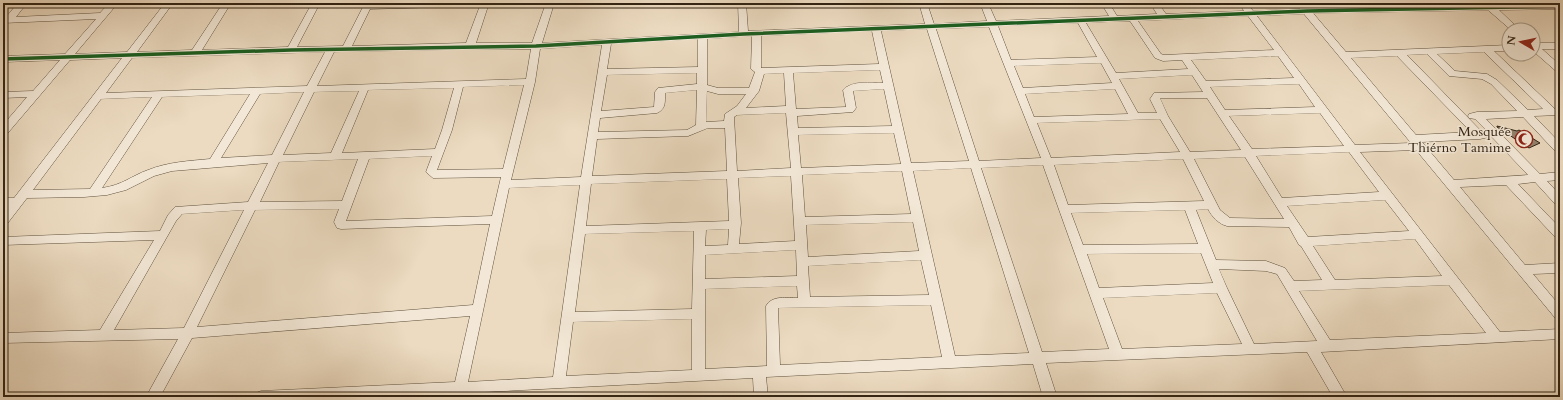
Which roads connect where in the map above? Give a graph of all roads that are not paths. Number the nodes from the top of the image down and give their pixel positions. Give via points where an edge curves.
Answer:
1 (23, 3) edge
2 (114, 3) edge
3 (169, 3) edge
4 (227, 3) edge
5 (316, 3) edge
6 (473, 3) edge
7 (486, 3) edge
8 (594, 3) edge
9 (742, 3) edge
10 (924, 3) edge
11 (984, 3) edge
12 (1105, 3) edge
13 (1154, 3) edge
14 (1244, 3) edge
15 (549, 4) edge
16 (368, 5) edge
17 (396, 5) edge
18 (1489, 5) edge
19 (1560, 6) edge
20 (1303, 7) edge
21 (1252, 14) junction
22 (102, 16) junction
23 (1164, 18) junction
24 (6, 19) edge
25 (1133, 19) junction
26 (1115, 20) junction
27 (1081, 21) junction
28 (1507, 22) edge
29 (993, 25) junction
30 (930, 27) junction
31 (876, 30) junction
32 (756, 33) junction
33 (744, 34) junction
34 (703, 36) junction
35 (607, 41) junction
36 (470, 46) junction
37 (536, 46) junction
38 (1560, 46) edge
39 (1541, 47) edge
40 (1501, 48) edge
41 (331, 49) junction
42 (346, 49) junction
43 (1486, 49) junction
44 (291, 50) junction
45 (1429, 51) junction
46 (1399, 52) junction
47 (195, 53) junction
48 (1281, 53) junction
49 (1343, 54) junction
50 (1541, 54) edge
51 (130, 55) junction
52 (68, 57) junction
53 (1185, 57) junction
54 (1163, 58) junction
55 (3, 59) edge
56 (1104, 60) junction
57 (1008, 63) junction
58 (883, 67) junction
59 (788, 69) junction
60 (701, 70) junction
61 (1560, 70) edge
62 (760, 71) junction
63 (603, 72) junction
64 (1194, 72) junction
65 (1171, 73) junction
66 (1113, 76) junction
67 (1302, 81) junction
68 (530, 82) junction
69 (459, 84) junction
70 (1202, 84) junction
71 (888, 86) junction
72 (1119, 86) junction
73 (365, 87) junction
74 (701, 87) junction
75 (312, 88) junction
76 (754, 91) junction
77 (1019, 91) junction
78 (256, 92) junction
79 (35, 94) junction
80 (160, 94) junction
81 (3, 95) edge
82 (1209, 95) junction
83 (99, 96) junction
84 (1323, 110) junction
85 (791, 111) junction
86 (736, 112) junction
87 (1556, 112) edge
88 (1221, 113) junction
89 (1524, 113) junction
90 (596, 115) junction
91 (1477, 115) junction
92 (1134, 116) junction
93 (1163, 116) junction
94 (1461, 116) junction
95 (1031, 120) junction
96 (729, 124) junction
97 (701, 126) junction
98 (898, 129) junction
99 (3, 132) edge
100 (792, 132) junction
101 (1495, 135) junction
102 (593, 136) junction
103 (1480, 136) junction
104 (1416, 143) junction
105 (1352, 149) junction
106 (1560, 149) edge
107 (439, 152) junction
108 (1249, 153) junction
109 (364, 156) junction
110 (1187, 156) junction
111 (335, 157) junction
112 (276, 158) junction
113 (1047, 161) junction
114 (212, 164) junction
115 (974, 165) junction
116 (907, 167) junction
117 (795, 172) junction
118 (732, 174) junction
119 (1560, 176) edge
120 (506, 178) junction
121 (1538, 178) junction
122 (586, 180) junction
123 (1509, 181) junction
124 (1450, 184) junction
125 (94, 192) junction
126 (1388, 196) junction
127 (21, 198) junction
128 (3, 202) edge
129 (1279, 202) junction
130 (1560, 202) edge
131 (347, 205) junction
132 (1212, 205) junction
133 (251, 206) junction
134 (1189, 206) junction
135 (1065, 209) junction
136 (918, 218) junction
137 (498, 220) junction
138 (3, 221) edge
139 (800, 221) junction
140 (1292, 223) junction
141 (734, 225) junction
142 (700, 227) junction
143 (581, 230) junction
144 (163, 235) junction
145 (1417, 235) junction
146 (1560, 235) edge
147 (3, 241) edge
148 (1303, 242) junction
149 (801, 245) junction
150 (1206, 248) junction
151 (733, 249) junction
152 (1080, 250) junction
153 (700, 251) junction
154 (927, 255) junction
155 (802, 262) junction
156 (1212, 264) junction
157 (1560, 268) edge
158 (1522, 270) junction
159 (1451, 280) junction
160 (803, 281) junction
161 (698, 284) junction
162 (1331, 284) junction
163 (1291, 286) junction
164 (1221, 288) junction
165 (1096, 293) junction
166 (937, 300) junction
167 (804, 302) junction
168 (478, 310) junction
169 (698, 314) junction
170 (1560, 315) edge
171 (569, 317) junction
172 (188, 333) junction
173 (1560, 334) edge
174 (104, 336) junction
175 (3, 338) edge
176 (1497, 338) junction
177 (1327, 346) junction
178 (1311, 347) junction
179 (1251, 350) junction
180 (1117, 354) junction
181 (1038, 358) junction
182 (950, 362) junction
183 (774, 371) junction
184 (759, 372) junction
185 (699, 376) junction
186 (560, 383) junction
187 (459, 393) edge
188 (360, 395) edge
189 (153, 397) edge
190 (260, 397) edge
191 (761, 397) edge
192 (1050, 397) edge
193 (1340, 397) edge

1 - 24 street
2 - 22 street
3 - 51 street
4 - 47 street
5 - 44 street
6 - 17 street
7 - 36 street
8 - 15 street
9 - 33 street
10 - 30 street
11 - 29 street
12 - 26 street
13 - 23 street
14 - 21 street
15 - 37 street
16 - 17 street
16 - 42 street
18 - 19 street
18 - 20 street
18 - 28 street
20 - 21 street
20 - 49 street
21 - 23 street
21 - 48 street
22 - 24 street
22 - 52 street
23 - 25 street
25 - 26 street
25 - 54 street via 1158,56
26 - 27 street
27 - 29 street
27 - 56 street
29 - 30 street
29 - 57 street
30 - 31 street
30 - 115 street
31 - 32 street
31 - 58 street
32 - 33 street
32 - 62 street via 756,69
33 - 34 street
34 - 35 street
34 - 60 street
35 - 37 street
35 - 63 street
36 - 37 street
36 - 42 street
37 - 68 street
38 - 39 street
40 - 43 street
41 - 42 street
41 - 44 street
41 - 75 street
43 - 45 street
43 - 87 street
44 - 47 street
45 - 46 street
45 - 89 street via 1452,74 1487,77
46 - 49 street
46 - 94 street
47 - 51 street
48 - 53 street
48 - 67 street
49 - 104 street
50 - 61 street
51 - 52 street
51 - 83 street
52 - 55 street
52 - 79 street
53 - 54 street
53 - 64 street
54 - 65 street
56 - 57 street
56 - 66 street
57 - 77 street
58 - 59 street
58 - 71 street
59 - 62 street
59 - 85 street
60 - 63 street
60 - 74 street
62 - 76 street
63 - 90 street
64 - 65 street
64 - 70 street
65 - 66 street
66 - 72 street
67 - 70 street
67 - 84 street
68 - 69 street
68 - 120 street
69 - 73 street
69 - 107 street
70 - 82 street
71 - 85 street via 848,90 851,108 849,110
71 - 98 street
72 - 77 street
72 - 92 street
73 - 75 street
73 - 111 street
74 - 76 street via 718,91
74 - 90 street via 661,90 660,105 653,111
74 - 97 street
75 - 78 street
75 - 112 street
76 - 86 street
77 - 95 street
78 - 80 street
78 - 114 street
79 - 81 street
79 - 99 street
80 - 83 street
80 - 125 street
82 - 88 street
82 - 93 street via 1157,95 1155,99
83 - 127 street
84 - 88 street
84 - 105 street
85 - 86 street
85 - 100 street
86 - 96 street via 729,116
87 - 89 street
88 - 108 street
89 - 91 street
89 - 106 street
90 - 102 street
91 - 94 street
91 - 101 street
92 - 93 street
92 - 95 street
93 - 110 street
94 - 103 street
95 - 113 street
96 - 97 street
96 - 118 street
97 - 102 street via 688,133
98 - 100 street
98 - 116 street
100 - 117 street
101 - 103 street
101 - 121 street
102 - 122 street
103 - 104 street
104 - 105 street
104 - 124 street
105 - 108 street
105 - 126 street
107 - 109 street
107 - 120 street via 431,169 433,174
108 - 110 street
108 - 129 street
109 - 111 street
109 - 131 street
110 - 113 street
110 - 132 street
111 - 112 street
112 - 114 street
112 - 133 street
113 - 115 street
113 - 135 street
114 - 125 street via 184,165 161,170 127,186
115 - 116 street
115 - 181 street
116 - 117 street
116 - 136 street
117 - 118 street
117 - 139 street
118 - 122 street
118 - 141 street
119 - 121 street
120 - 122 street
120 - 137 street
121 - 123 street
121 - 130 street
122 - 143 street
123 - 124 street
123 - 146 street
124 - 158 street
125 - 127 street
126 - 129 street
126 - 145 street
127 - 128 street
127 - 138 street
129 - 140 street
131 - 133 street
131 - 137 street via 340,222 343,226
132 - 134 street
132 - 140 street via 1216,213 1227,222
133 - 144 street via 180,210 172,218
133 - 172 street
134 - 135 street
134 - 150 street
135 - 152 street
136 - 139 street
136 - 154 street
137 - 168 street
139 - 149 street
140 - 148 street
141 - 142 street
141 - 151 street
142 - 143 street
142 - 153 street
143 - 171 street
144 - 147 street
144 - 174 street
145 - 148 street
145 - 159 street
148 - 162 street
149 - 151 street
149 - 155 street
150 - 152 street
150 - 156 street
151 - 153 street
152 - 165 street
153 - 161 street
154 - 155 street
154 - 166 street
155 - 160 street
156 - 163 street via 1274,267 1281,271
156 - 164 street
157 - 158 street
158 - 170 street
159 - 162 street
159 - 176 street
160 - 161 street
160 - 167 street
161 - 169 street
162 - 163 street
163 - 177 street
164 - 165 street
164 - 179 street
165 - 180 street
166 - 167 street
166 - 182 street
167 - 183 street via 778,302 772,306
168 - 172 street
168 - 187 street
169 - 171 street
169 - 185 street
171 - 186 street
172 - 174 street
172 - 189 street
173 - 176 street
174 - 175 street
176 - 177 street
177 - 178 street
178 - 179 street
178 - 193 street
179 - 180 street
180 - 181 street
181 - 182 street
181 - 192 street
182 - 183 street
183 - 184 street
184 - 185 street
184 - 191 street
185 - 186 street
186 - 187 street
187 - 188 street
188 - 190 street

